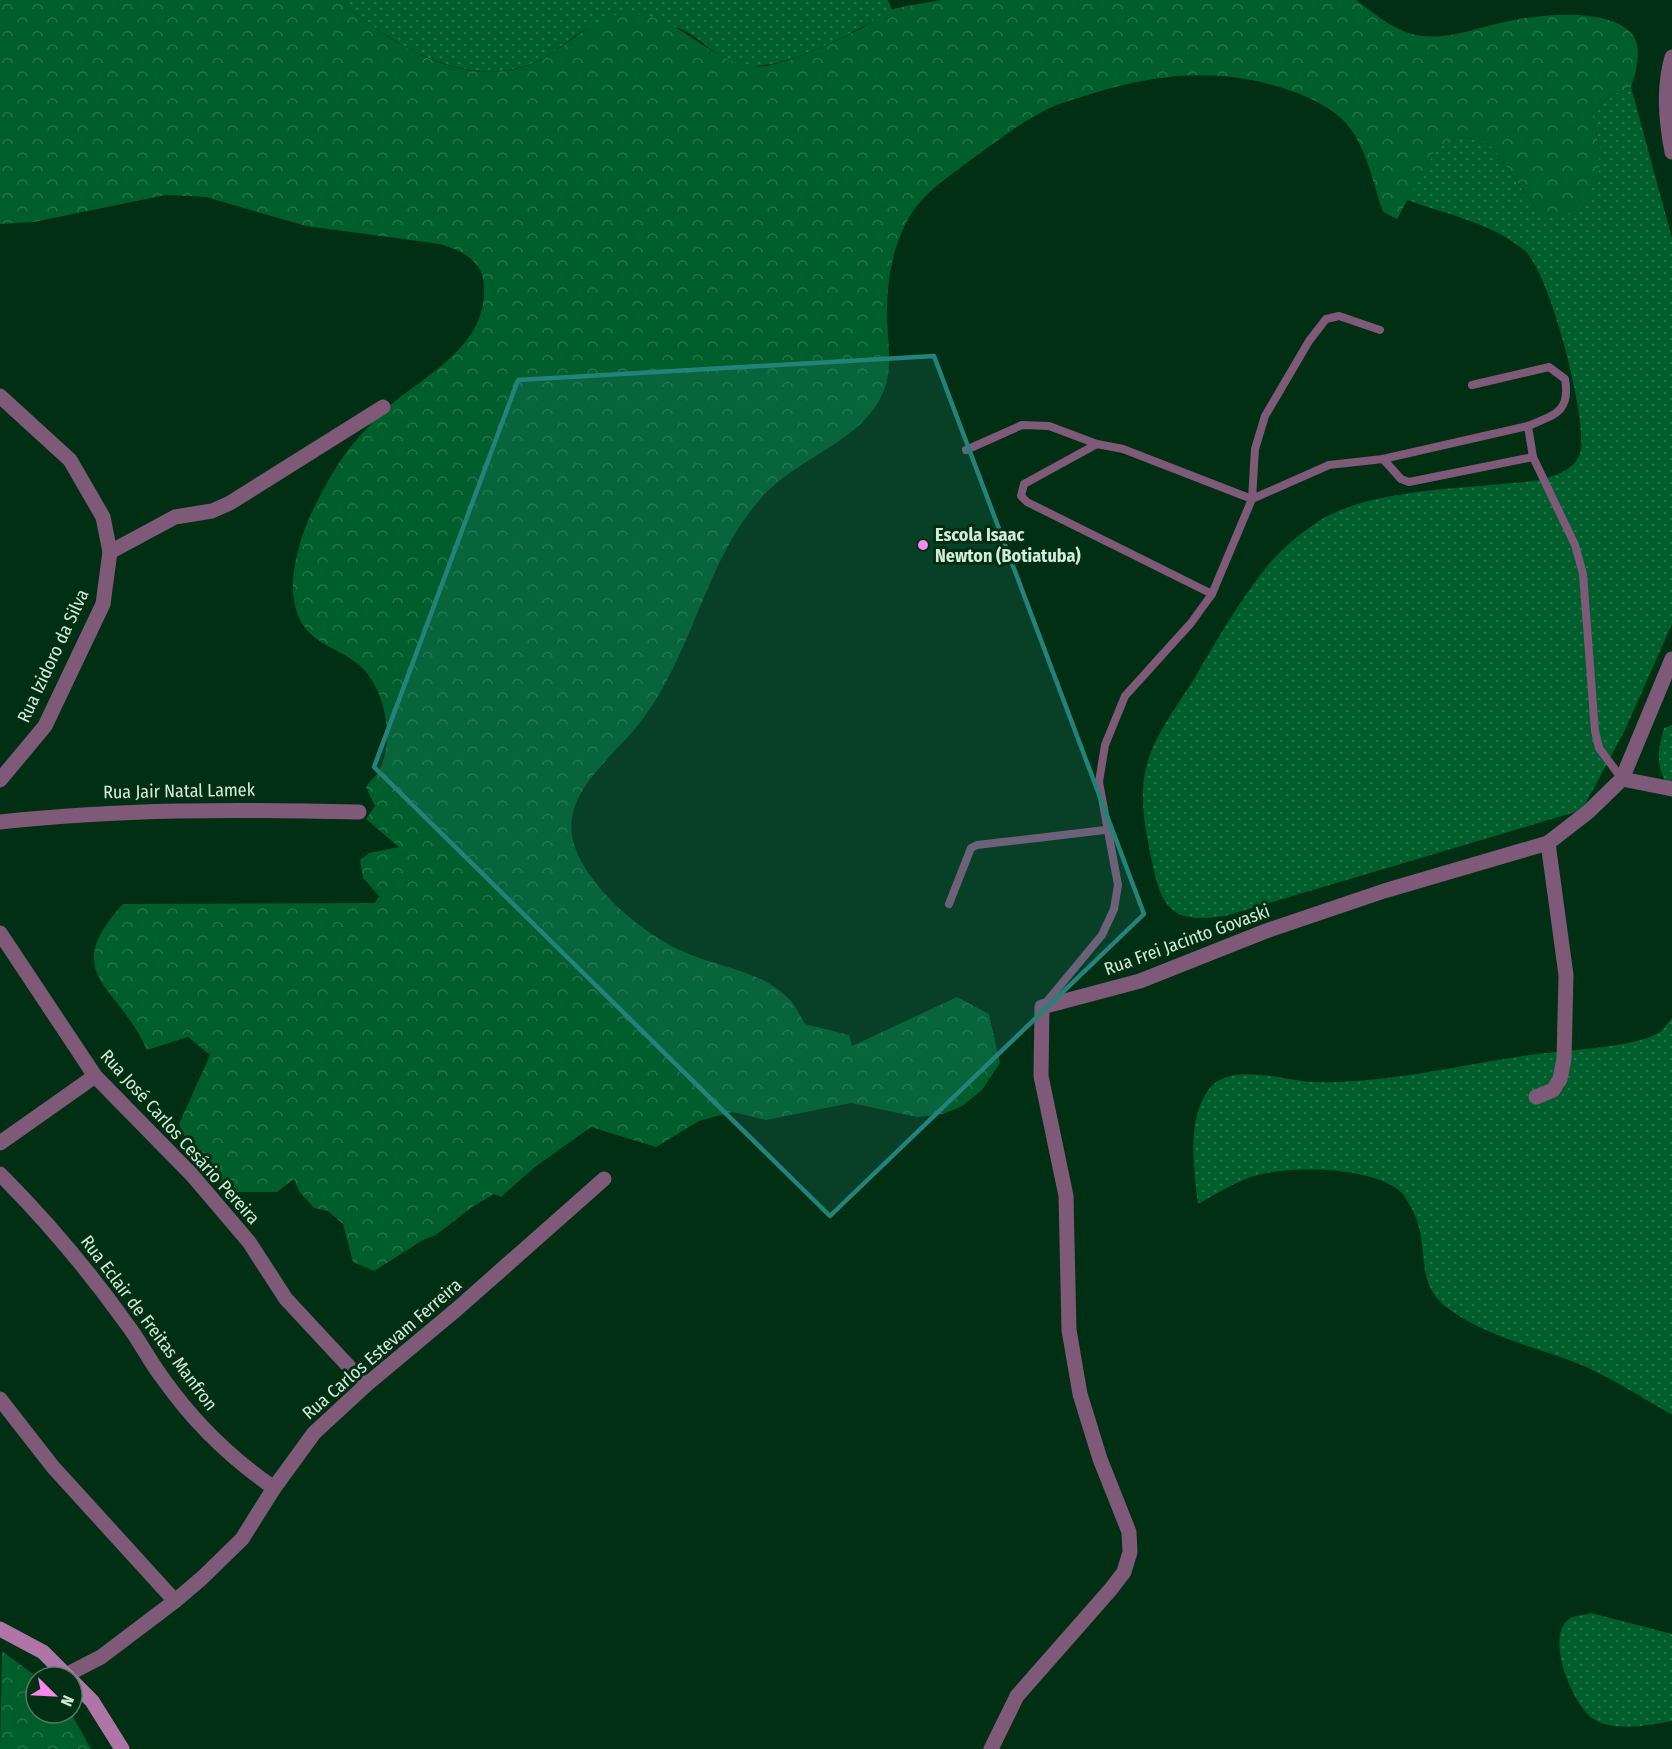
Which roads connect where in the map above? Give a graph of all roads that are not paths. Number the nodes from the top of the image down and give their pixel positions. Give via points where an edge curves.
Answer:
1 (1672, 57) edge
2 (1672, 152) edge
3 (1380, 330) dead end
4 (1472, 385) dead end
5 (0, 396) edge
6 (383, 407) dead end
7 (1528, 426) junction
8 (1097, 444) junction
9 (966, 450) dead end
10 (1533, 457) junction
11 (1383, 459) junction
12 (1252, 499) junction
13 (110, 552) junction
14 (1212, 594) junction
15 (1672, 659) edge
16 (1622, 779) junction
17 (0, 780) edge
18 (1672, 789) edge
19 (359, 812) dead end
20 (0, 822) edge
21 (1106, 830) junction
22 (1548, 843) junction
23 (949, 904) dead end
24 (2, 938) edge
25 (1042, 1007) junction
26 (95, 1076) junction
27 (1536, 1097) dead end
28 (0, 1143) edge
29 (0, 1174) edge
30 (604, 1179) dead end
31 (366, 1385) junction
32 (0, 1399) edge
33 (274, 1488) junction
34 (175, 1601) junction
35 (0, 1629) edge
36 (56, 1665) edge
37 (84, 1668) edge
38 (84, 1693) edge
39 (122, 1749) edge
40 (991, 1749) edge

1 - 2 street via 1667,73 1665,116
3 - 12 lane via 1339,316 1326,319 1309,341 1265,416 1255,449
4 - 7 lane via 1549,367 1558,372 1565,379 1568,393 1564,405 1557,414
5 - 13 street, Rua Izidoro da Silva via 70,460 103,517
6 - 13 street via 230,503 212,511 175,517
7 - 10 lane
7 - 11 lane
8 - 9 lane via 1049,426 1022,425
8 - 12 lane via 1123,449
8 - 14 lane via 1024,484 1021,496
10 - 11 lane via 1409,482 1401,479
10 - 16 lane via 1575,545 1583,574 1595,731 1599,748
11 - 12 lane via 1329,465
12 - 14 lane
13 - 17 street, Rua Izidoro da Silva via 103,604 45,726
14 - 21 lane via 1125,696 1105,745 1099,782
15 - 16 street, Rua Frei Jacinto Govaski
16 - 18 street
16 - 22 street, Rua Frei Jacinto Govaski
19 - 20 street, Rua Jair Natal Lamek via 208,808 82,813
21 - 23 lane via 976,845 971,848
21 - 25 lane via 1118,885 1114,909 1102,935
22 - 25 street, Rua Frei Jacinto Govaski via 1363,898 1140,981
22 - 27 street via 1566,975 1564,1059 1553,1090
24 - 26 street, Rua José Carlos Cesário Pereira
25 - 40 street via 1041,1076 1066,1196 1071,1341 1080,1394 1129,1532 1131,1552 1124,1572 1111,1589 1017,1696
26 - 28 street
26 - 31 street, Rua José Carlos Cesário Pereira via 192,1175 249,1242 286,1299
29 - 33 street, Rua Eclair de Freitas Manfron via 68,1247 164,1381 200,1424 247,1470
30 - 31 street, Rua Carlos Estevam Ferreira
31 - 33 street, Rua Carlos Estevam Ferreira via 314,1434
32 - 34 street via 53,1467
33 - 34 street, Rua Carlos Estevam Ferreira via 242,1539
34 - 37 street, Rua Carlos Estevam Ferreira
35 - 36 main road via 43,1652
38 - 39 main road

